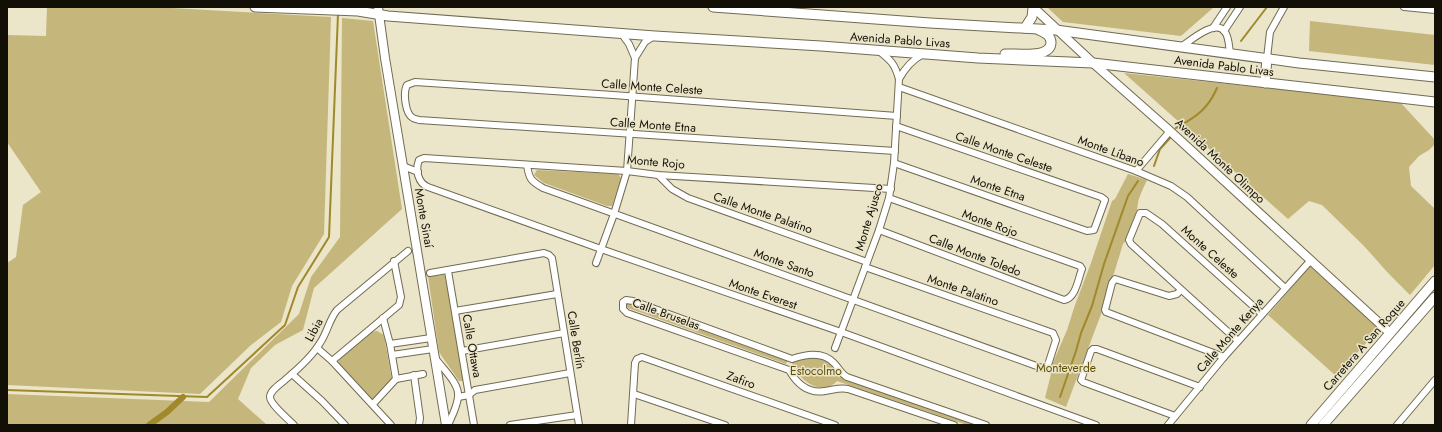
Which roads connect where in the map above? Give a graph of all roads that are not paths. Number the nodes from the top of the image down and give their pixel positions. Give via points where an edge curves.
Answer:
1 (255, 7) edge
2 (393, 7) edge
3 (713, 7) edge
4 (1033, 7) edge
5 (1227, 7) edge
6 (1240, 7) edge
7 (1284, 7) edge
8 (1405, 7) edge
9 (741, 8) edge
10 (364, 10) edge
11 (775, 10) edge
12 (1435, 10) edge
13 (378, 11) edge
14 (410, 17) junction
15 (1025, 28) junction
16 (1213, 28) junction
17 (1036, 29) junction
18 (1056, 30) junction
19 (1224, 31) junction
20 (621, 32) junction
21 (655, 36) junction
22 (1181, 47) junction
23 (879, 51) junction
24 (1230, 53) junction
25 (924, 54) junction
26 (635, 58) junction
27 (978, 58) junction
28 (1267, 58) junction
29 (1093, 63) junction
30 (1435, 77) edge
31 (899, 80) junction
32 (1265, 83) junction
33 (899, 87) junction
34 (632, 97) junction
35 (1435, 102) edge
36 (897, 116) junction
37 (411, 117) joint
38 (896, 126) junction
39 (1170, 131) junction
40 (630, 134) junction
41 (895, 151) junction
42 (894, 163) junction
43 (526, 165) junction
44 (403, 166) junction
45 (627, 171) junction
46 (1136, 171) junction
47 (418, 172) junction
48 (658, 174) junction
49 (891, 188) junction
50 (889, 198) junction
51 (614, 214) junction
52 (879, 230) junction
53 (1094, 230) joint
54 (601, 249) junction
55 (408, 251) dead end
56 (1311, 260) junction
57 (394, 261) junction
58 (596, 263) dead end
59 (866, 264) junction
60 (448, 271) junction
61 (430, 273) dead end
62 (1435, 281) edge
63 (1285, 288) junction
64 (1180, 290) junction
65 (557, 294) junction
66 (854, 299) junction
67 (1434, 299) edge
68 (1064, 300) joint
69 (455, 311) junction
70 (1262, 314) junction
71 (383, 318) junction
72 (841, 332) junction
73 (564, 333) junction
74 (1390, 333) junction
75 (431, 338) junction
76 (1238, 341) junction
77 (390, 344) junction
78 (317, 348) junction
79 (835, 348) dead end
80 (433, 349) junction
81 (462, 351) junction
82 (392, 355) junction
83 (1224, 357) junction
84 (435, 359) junction
85 (792, 359) junction
86 (332, 361) junction
87 (1047, 368) joint
88 (789, 370) junction
89 (570, 373) junction
90 (292, 374) junction
91 (423, 374) dead end
92 (414, 375) junction
93 (396, 378) junction
94 (1435, 380) edge
95 (468, 387) junction
96 (1200, 387) junction
97 (457, 388) junction
98 (475, 390) junction
99 (634, 394) junction
100 (469, 395) junction
101 (458, 397) junction
102 (373, 404) junction
103 (577, 415) junction
104 (1175, 416) junction
105 (1398, 423) edge
106 (294, 425) edge
107 (345, 425) edge
108 (391, 425) edge
109 (420, 425) edge
110 (447, 425) edge
111 (474, 425) edge
112 (510, 425) edge
113 (579, 425) edge
114 (631, 425) edge
115 (725, 425) edge
116 (835, 425) edge
117 (954, 425) edge
118 (986, 425) edge
119 (1096, 425) edge
120 (1168, 425) edge
121 (1311, 425) edge
122 (1324, 425) edge
123 (1406, 425) edge

1 - 10 main road, Avenida Pablo Livas
2 - 14 main road via 399,14
3 - 9 main road, Avenida Pablo Livas
4 - 15 main road via 1032,17
4 - 18 street, Avenida Monte Olimpo
5 - 16 street
6 - 19 street
7 - 28 street via 1270,32
8 - 12 street
9 - 11 main road, Avenida Pablo Livas
10 - 13 main road, Avenida Pablo Livas
11 - 15 main road, Avenida Pablo Livas via 930,24
13 - 14 main road, Avenida Pablo Livas
13 - 44 street, Monte Sinaí
14 - 20 main road, Avenida Pablo Livas
15 - 17 main road, Avenida Pablo Livas
16 - 19 street
16 - 22 street
17 - 18 main road, Avenida Pablo Livas
17 - 27 main road via 1047,34 1050,39 1050,48 1044,53
18 - 22 main road, Avenida Pablo Livas
18 - 29 street, Avenida Monte Olimpo
19 - 24 street
20 - 21 main road, Avenida Pablo Livas
20 - 26 street
21 - 23 main road, Avenida Pablo Livas
21 - 26 street via 646,42
22 - 24 main road, Avenida Pablo Livas
23 - 25 main road, Avenida Pablo Livas
23 - 31 street, Monte Ajusco via 892,62
24 - 28 main road, Avenida Pablo Livas
25 - 27 main road, Avenida Pablo Livas
25 - 31 street via 908,65
26 - 34 street
27 - 29 main road, Avenida Pablo Livas
28 - 30 main road, Avenida Pablo Livas
28 - 32 main road
29 - 32 main road, Avenida Pablo Livas
29 - 39 street, Avenida Monte Olimpo
31 - 33 street, Monte Ajusco
32 - 35 main road, Avenida Pablo Livas
33 - 36 street, Monte Ajusco
33 - 46 street, Monte Líbano
34 - 36 street, Calle Monte Celeste
34 - 37 street, Calle Monte Celeste via 415,82 407,85 405,95
34 - 40 street
36 - 38 street, Monte Ajusco
37 - 40 street, Calle Monte Etna via 419,120
38 - 41 street, Monte Ajusco
38 - 53 street, Calle Monte Celeste via 1101,197 1105,200
39 - 46 street
39 - 56 street, Avenida Monte Olimpo
40 - 41 street, Calle Monte Etna
40 - 45 street
41 - 42 street, Monte Ajusco
42 - 49 street, Monte Ajusco
42 - 53 street, Monte Etna via 1087,231
43 - 45 street, Monte Rojo
43 - 47 street, Monte Rojo via 424,158 419,160
43 - 51 street, Monte Santo via 531,180 543,188
44 - 47 street
44 - 75 street, Monte Sinaí
45 - 48 street, Monte Rojo
45 - 51 street
46 - 63 street, Monte Líbano via 1171,186 1187,197
47 - 54 street, Monte Everest via 422,183 428,187
48 - 49 street, Monte Rojo
48 - 59 street, Calle Monte Palatino via 672,189 688,198
49 - 50 street, Monte Ajusco
50 - 52 street, Monte Ajusco
50 - 68 street, Monte Rojo via 1080,266 1082,269 1072,295
51 - 54 street
51 - 66 street, Monte Santo
52 - 59 street, Monte Ajusco
52 - 68 street, Calle Monte Toledo
54 - 58 street
54 - 72 street, Monte Everest
55 - 57 street, Libia
56 - 63 street, Calle Monte Kenya
56 - 74 street, Avenida Monte Olimpo
57 - 71 street via 401,297 399,305
57 - 78 street, Libia via 337,310
59 - 66 street, Monte Ajusco
59 - 87 street, Monte Palatino via 1053,333 1056,340
60 - 61 street
60 - 65 street, Calle Berlín via 544,253 552,258
60 - 69 street, Calle Ottawa
62 - 74 main road, Carretera A San Roque
63 - 70 street, Calle Monte Kenya
64 - 70 street, Monte Celeste via 1131,244 1129,240 1140,213 1146,213 1162,224
64 - 76 street
64 - 83 street via 1177,294 1169,296 1116,279 1113,280 1105,307 1106,312
65 - 69 street
65 - 73 street, Calle Berlín
66 - 72 street, Monte Ajusco
66 - 87 street, Monte Santo
67 - 122 main road, Carretera A San Roque
69 - 81 street, Calle Ottawa
70 - 76 street, Calle Monte Kenya
71 - 77 street
71 - 86 street
72 - 79 street, Monte Ajusco
72 - 119 street, Monte Everest
73 - 81 street
73 - 89 street, Calle Berlín
74 - 121 main road, Carretera A San Roque
75 - 77 street
75 - 80 street, Monte Sinaí
76 - 83 street, Calle Monte Kenya
77 - 82 street
78 - 86 street
78 - 90 street, Libia
80 - 82 street
80 - 84 street, Monte Sinaí
81 - 95 street, Calle Ottawa
82 - 93 street
83 - 96 street, Calle Monte Kenya
84 - 97 street
84 - 110 street, Monte Sinaí
85 - 88 street
85 - 88 street, Calle Bruselas via 633,301 623,302 623,309 627,313
85 - 118 street via 815,354 824,356 847,377
86 - 102 street
88 - 117 street via 799,384 810,390 848,389
89 - 98 street
89 - 103 street, Calle Berlín
90 - 106 street, Libia via 270,397 272,403
90 - 107 street
91 - 92 street
92 - 93 street
92 - 109 street
93 - 102 street
94 - 105 street
95 - 97 street
95 - 98 street
95 - 100 street, Calle Ottawa
96 - 104 street, Calle Monte Kenya
96 - 104 street via 1093,349 1083,382
97 - 101 street
98 - 100 street
99 - 114 street
99 - 115 street
99 - 116 street, Zafiro via 635,363 637,359 645,358
100 - 101 street
100 - 111 street, Calle Ottawa
101 - 110 street
102 - 108 street
103 - 112 street
103 - 113 street, Calle Berlín
104 - 120 street, Calle Monte Kenya
105 - 123 street

